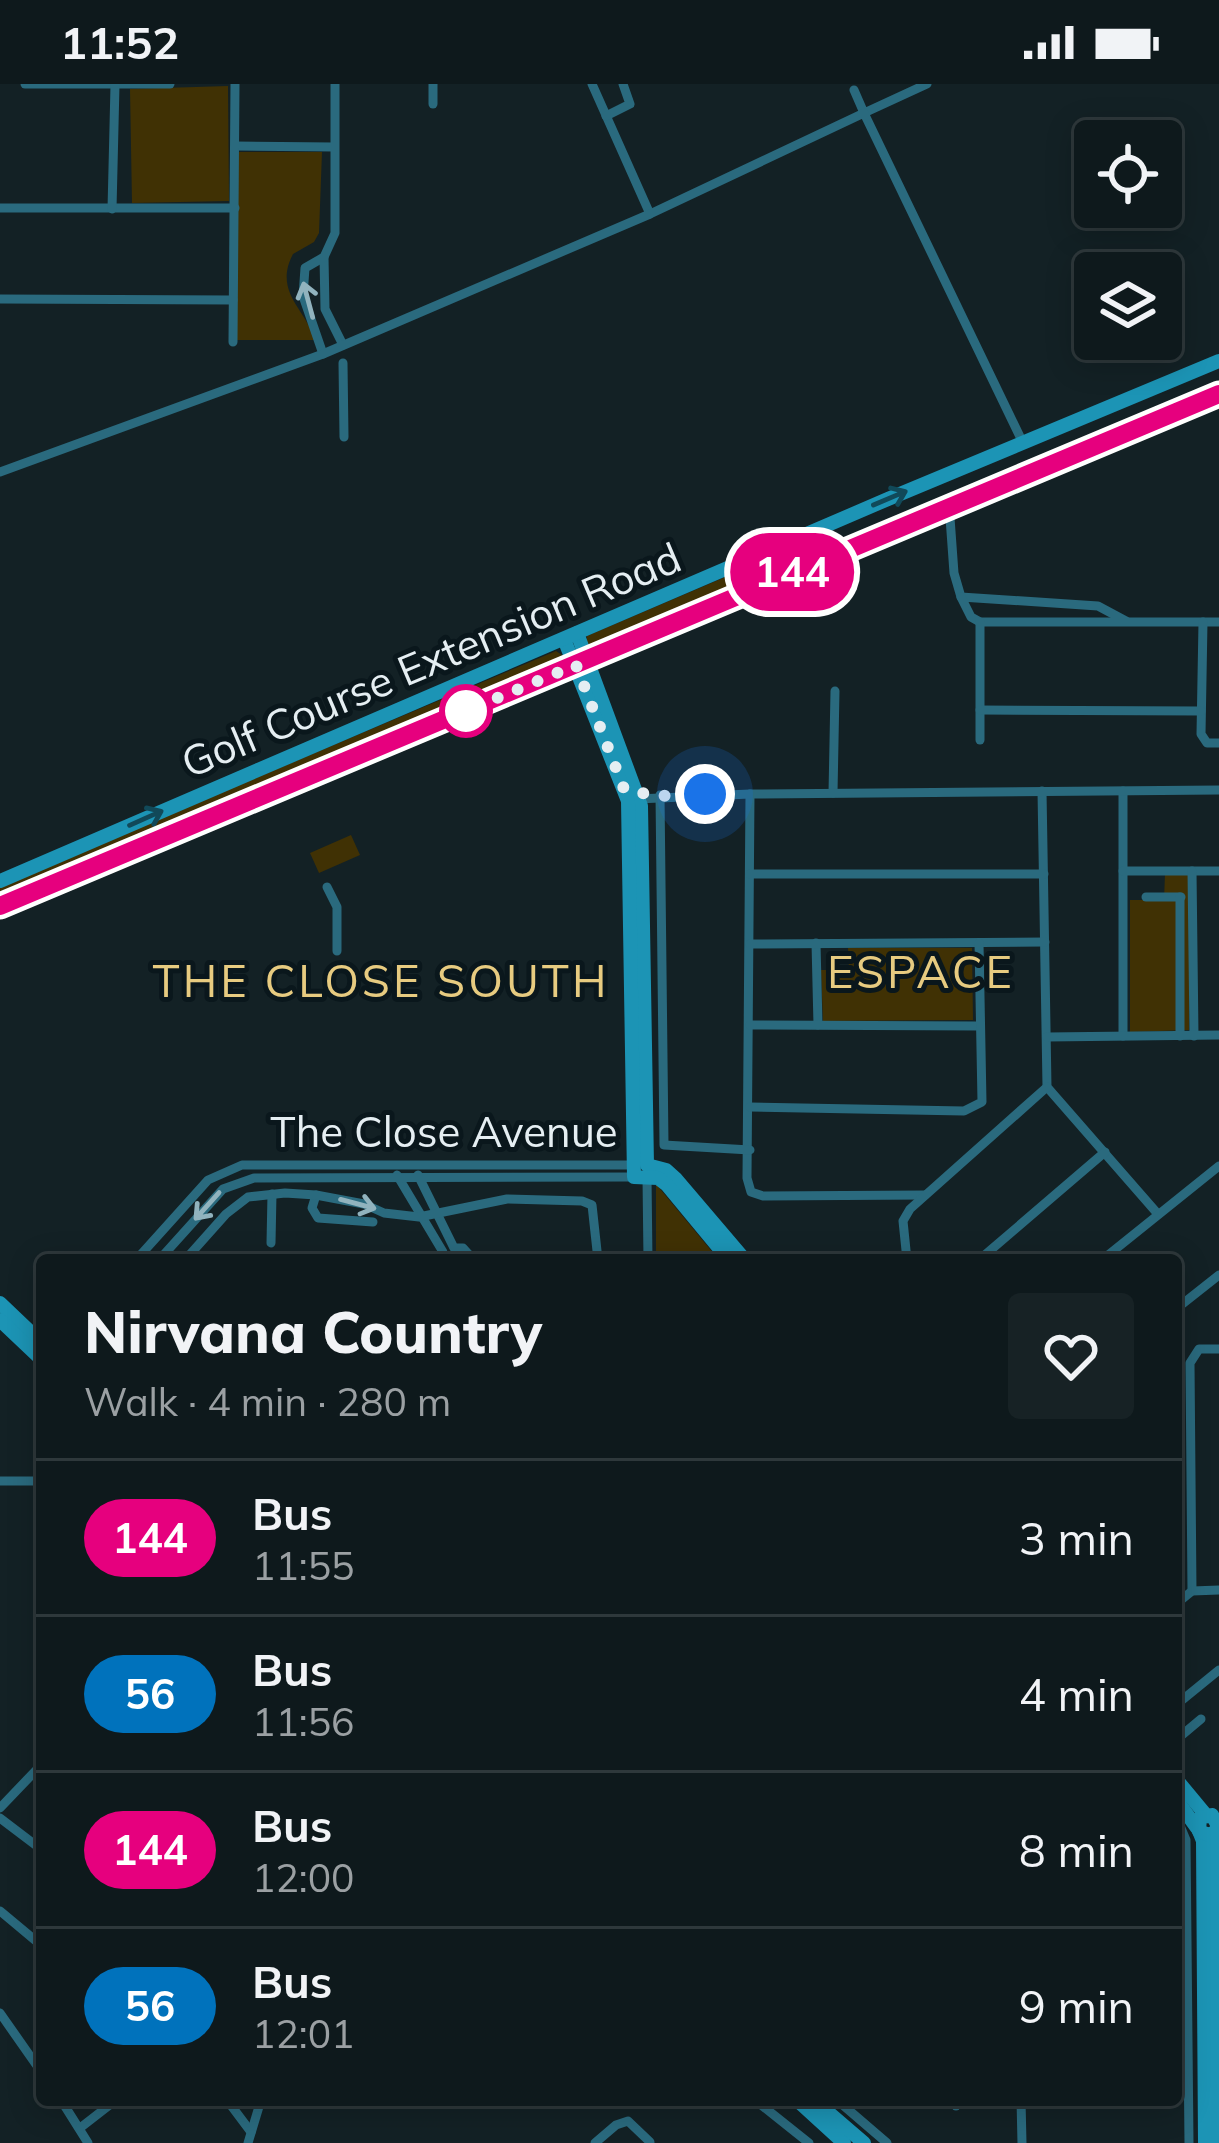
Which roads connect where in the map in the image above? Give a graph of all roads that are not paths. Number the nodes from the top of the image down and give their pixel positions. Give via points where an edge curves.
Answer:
1 (25, 84) edge
2 (164, 84) edge
3 (235, 84) edge
4 (335, 84) edge
5 (433, 84) edge
6 (592, 84) edge
7 (623, 84) edge
8 (927, 84) edge
9 (115, 85) edge
10 (910, 87) edge
11 (854, 90) dead end
12 (433, 104) dead end
13 (864, 112) junction
14 (605, 113) junction
15 (236, 146) junction
16 (334, 147) junction
17 (0, 208) edge
18 (235, 208) junction
19 (112, 209) junction
20 (650, 214) junction
21 (324, 257) junction
22 (0, 299) edge
23 (233, 300) junction
24 (233, 342) dead end
25 (343, 345) junction
26 (323, 354) junction
27 (1219, 362) edge
28 (343, 363) dead end
29 (1219, 394) edge
30 (344, 437) dead end
31 (1023, 443) junction
32 (0, 472) edge
33 (949, 504) junction
34 (961, 598) junction
35 (980, 622) junction
36 (1203, 622) junction
37 (1219, 622) edge
38 (1128, 623) junction
39 (570, 636) junction
40 (582, 662) junction
41 (835, 691) dead end
42 (980, 710) junction
43 (1201, 711) junction
44 (980, 740) dead end
45 (1219, 743) edge
46 (1219, 790) edge
47 (1042, 791) junction
48 (1123, 791) junction
49 (833, 793) junction
50 (632, 794) junction
51 (750, 794) junction
52 (658, 795) junction
53 (1124, 871) junction
54 (1192, 871) junction
55 (1219, 871) edge
56 (750, 874) junction
57 (1044, 874) junction
58 (0, 881) edge
59 (327, 887) dead end
60 (1146, 897) dead end
61 (1186, 897) junction
62 (0, 906) edge
63 (1045, 942) junction
64 (979, 943) junction
65 (750, 944) junction
66 (816, 944) junction
67 (337, 951) dead end
68 (750, 1025) junction
69 (818, 1025) junction
70 (979, 1026) junction
71 (1123, 1036) junction
72 (1180, 1036) junction
73 (1194, 1036) junction
74 (1219, 1036) edge
75 (1046, 1037) junction
76 (1047, 1087) junction
77 (751, 1107) junction
78 (750, 1150) junction
79 (1105, 1152) junction
80 (324, 1165) junction
81 (392, 1165) junction
82 (413, 1165) junction
83 (1219, 1166) edge
84 (232, 1167) junction
85 (281, 1171) junction
86 (640, 1171) junction
87 (398, 1177) junction
88 (419, 1177) junction
89 (324, 1178) junction
90 (238, 1180) junction
91 (272, 1194) junction
92 (316, 1195) junction
93 (925, 1195) junction
94 (1157, 1213) junction
95 (436, 1215) junction
96 (419, 1217) junction
97 (373, 1222) dead end
98 (272, 1243) dead end
99 (445, 1253) edge
100 (141, 1254) edge
101 (164, 1254) edge
102 (189, 1254) edge
103 (597, 1254) edge
104 (647, 1254) edge
105 (724, 1254) edge
106 (740, 1254) edge
107 (907, 1254) edge
108 (986, 1254) edge
109 (1109, 1254) edge
110 (1217, 1278) edge
111 (0, 1304) edge
112 (1182, 1304) edge
113 (0, 1320) edge
114 (36, 1337) edge
115 (1219, 1349) edge
116 (36, 1354) edge
117 (0, 1481) edge
118 (36, 1481) edge
119 (1190, 1494) junction
120 (1182, 1499) edge
121 (1219, 1590) edge
122 (1192, 1591) junction
123 (1182, 1599) edge
124 (1219, 1670) edge
125 (1182, 1700) edge
126 (1201, 1719) dead end
127 (1182, 1734) edge
128 (36, 1771) edge
129 (1182, 1786) edge
130 (1182, 1803) edge
131 (0, 1808) edge
132 (0, 1817) edge
133 (1211, 1824) edge
134 (1182, 1830) edge
135 (36, 1845) edge
136 (0, 1911) edge
137 (36, 1941) edge
138 (0, 2013) edge
139 (1218, 2019) edge
140 (1218, 2036) edge
141 (36, 2064) edge
142 (1182, 2077) edge
143 (1211, 2078) edge
144 (65, 2106) edge
145 (108, 2106) edge
146 (231, 2106) edge
147 (260, 2106) edge
148 (762, 2106) edge
149 (812, 2106) edge
150 (813, 2106) edge
151 (844, 2106) edge
152 (1022, 2106) edge
153 (80, 2128) junction
154 (250, 2137) edge
155 (88, 2143) edge
156 (596, 2143) edge
157 (651, 2143) edge
158 (808, 2143) edge
159 (844, 2143) edge
160 (864, 2143) edge
161 (887, 2143) edge
162 (1022, 2143) edge
163 (1189, 2143) edge
164 (1205, 2143) edge
165 (1217, 2143) edge

1 - 9 street
2 - 9 street
3 - 15 street
4 - 16 street
5 - 12 street
6 - 14 street
7 - 14 street via 629,101
8 - 10 street
9 - 19 street
10 - 13 street
11 - 13 street
13 - 20 street
13 - 31 street
14 - 20 street
15 - 16 street
15 - 18 street
16 - 21 street via 335,233
17 - 19 street
18 - 19 street
18 - 23 street
20 - 25 street
21 - 25 street via 325,310
26 -> 21 street via 302,283 305,268
22 - 23 street
23 - 24 street
25 - 26 street
26 - 32 street
27 - 31 main road, Golf Course Extension Road
28 - 30 street
29 - 33 main road, Golf Course Extension Road
39 -> 31 main road, Golf Course Extension Road
33 - 34 street
33 - 40 main road, Golf Course Extension Road
34 - 35 street
34 - 38 street via 1098,606
35 - 38 street
35 - 42 street
36 - 37 street
36 - 38 street
36 - 43 street
39 - 40 main road
58 -> 39 main road, Golf Course Extension Road
40 - 50 main road
40 - 62 main road, Golf Course Extension Road
41 - 49 street
42 - 43 street
42 - 44 street
43 - 45 street via 1201,739
46 - 48 street
47 - 48 street
47 - 49 street
47 - 57 street
48 - 53 street
49 - 51 street
50 - 52 street
50 - 86 main road
51 - 52 street
51 - 56 street
52 - 78 street via 664,1145
53 - 54 street
53 - 71 street
54 - 55 street
54 - 61 street
56 - 57 street
56 - 65 street
57 - 63 street
59 - 67 street via 337,907
60 - 61 street
61 - 72 street
61 - 73 street
63 - 64 street
63 - 75 street
64 - 66 street
64 - 70 street
65 - 66 street
65 - 68 street
66 - 69 street
68 - 69 street
68 - 77 street
69 - 70 street
70 - 77 street via 976,1108
71 - 72 street
71 - 75 street
72 - 73 street
73 - 74 street
75 - 76 street
76 - 79 street
76 - 93 street
77 - 78 street
78 - 93 street via 747,1178 757,1195
79 - 94 street
79 - 108 street
80 - 81 street, The Close Avenue
80 - 85 street, The Close Avenue
80 - 89 street
81 - 82 street, The Close Avenue
81 - 87 street
82 - 86 street, The Close Avenue
82 - 88 street
83 - 94 street
84 - 85 street, The Close Avenue
84 - 90 street
84 - 100 street, The Close Avenue via 208,1180
85 - 89 street, The Close Avenue
85 - 90 street, The Close Avenue
86 - 88 street, The Close Avenue
86 - 104 street
86 - 105 main road via 667,1185
86 - 106 main road via 666,1170
87 - 88 street, The Close Avenue
87 - 89 street, The Close Avenue
87 - 96 street
88 - 95 street
90 -> 101 street, The Close Avenue
91 - 92 street
91 - 98 street
91 - 102 street via 248,1197
92 -> 96 street
92 - 97 street via 318,1218
93 - 107 street via 904,1221
94 - 109 street
95 - 96 street
95 - 99 street
95 - 103 street via 507,1199 582,1201 592,1205
96 - 99 street
110 - 112 street
111 - 114 main road
113 - 116 main road
115 - 119 street via 1199,1349 1190,1363
117 - 118 street
119 - 120 street
119 - 122 street
121 - 122 street
122 - 123 street
124 - 125 street
126 - 127 street
128 - 131 street
129 - 133 main road
130 - 133 main road
132 - 135 street
133 - 139 main road
133 - 143 main road via 1203,1841
134 - 142 street
136 - 137 street
138 - 141 street
139 - 140 main road
140 - 143 main road
142 - 143 street
142 - 163 street
143 - 164 main road
143 - 165 main road
144 - 153 street
145 - 153 street
146 - 154 street
147 - 154 street
148 - 158 street
149 - 159 main road
150 - 160 main road
151 - 161 street
152 - 162 street
153 - 155 street
156 - 157 street via 628,2121

